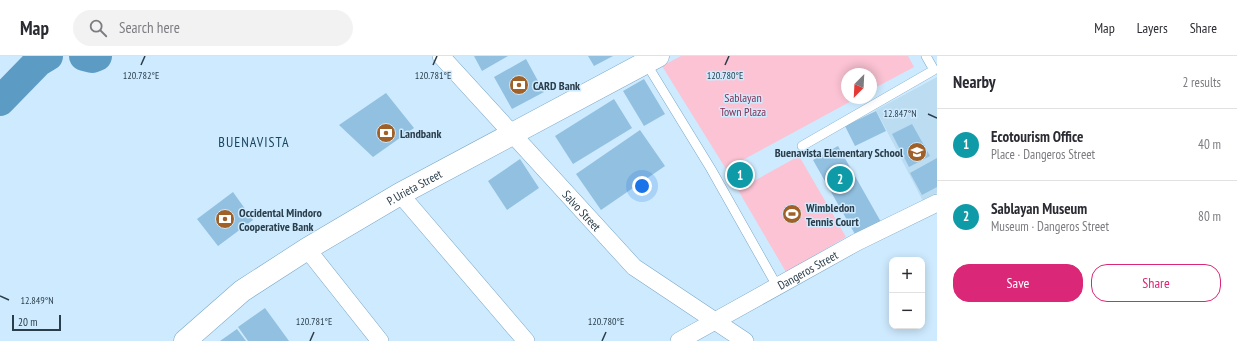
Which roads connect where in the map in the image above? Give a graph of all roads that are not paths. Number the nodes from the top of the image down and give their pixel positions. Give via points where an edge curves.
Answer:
1 (441, 56) edge
2 (926, 56) edge
3 (652, 59) edge
4 (513, 134) junction
5 (802, 146) dead end
6 (400, 194) junction
7 (937, 203) edge
8 (307, 249) junction
9 (777, 286) junction
10 (715, 321) junction
11 (185, 341) edge
12 (380, 341) edge
13 (526, 341) edge
14 (679, 341) edge
15 (745, 341) edge

1 - 4 street, Salvo Street
2 - 5 lane via 934,70
3 - 4 main road, P. Urieta Street
3 - 9 lane
4 - 6 main road, P. Urieta Street
4 - 10 street, Salvo Street via 634,267
6 - 8 main road, P. Urieta Street
6 - 13 street
7 - 9 street, Dangeros Street via 857,242
8 - 11 main road, P. Urieta Street via 242,291
8 - 12 street
9 - 10 street, Dangeros Street
10 - 14 street, Dangeros Street
10 - 15 street, Salvo Street

